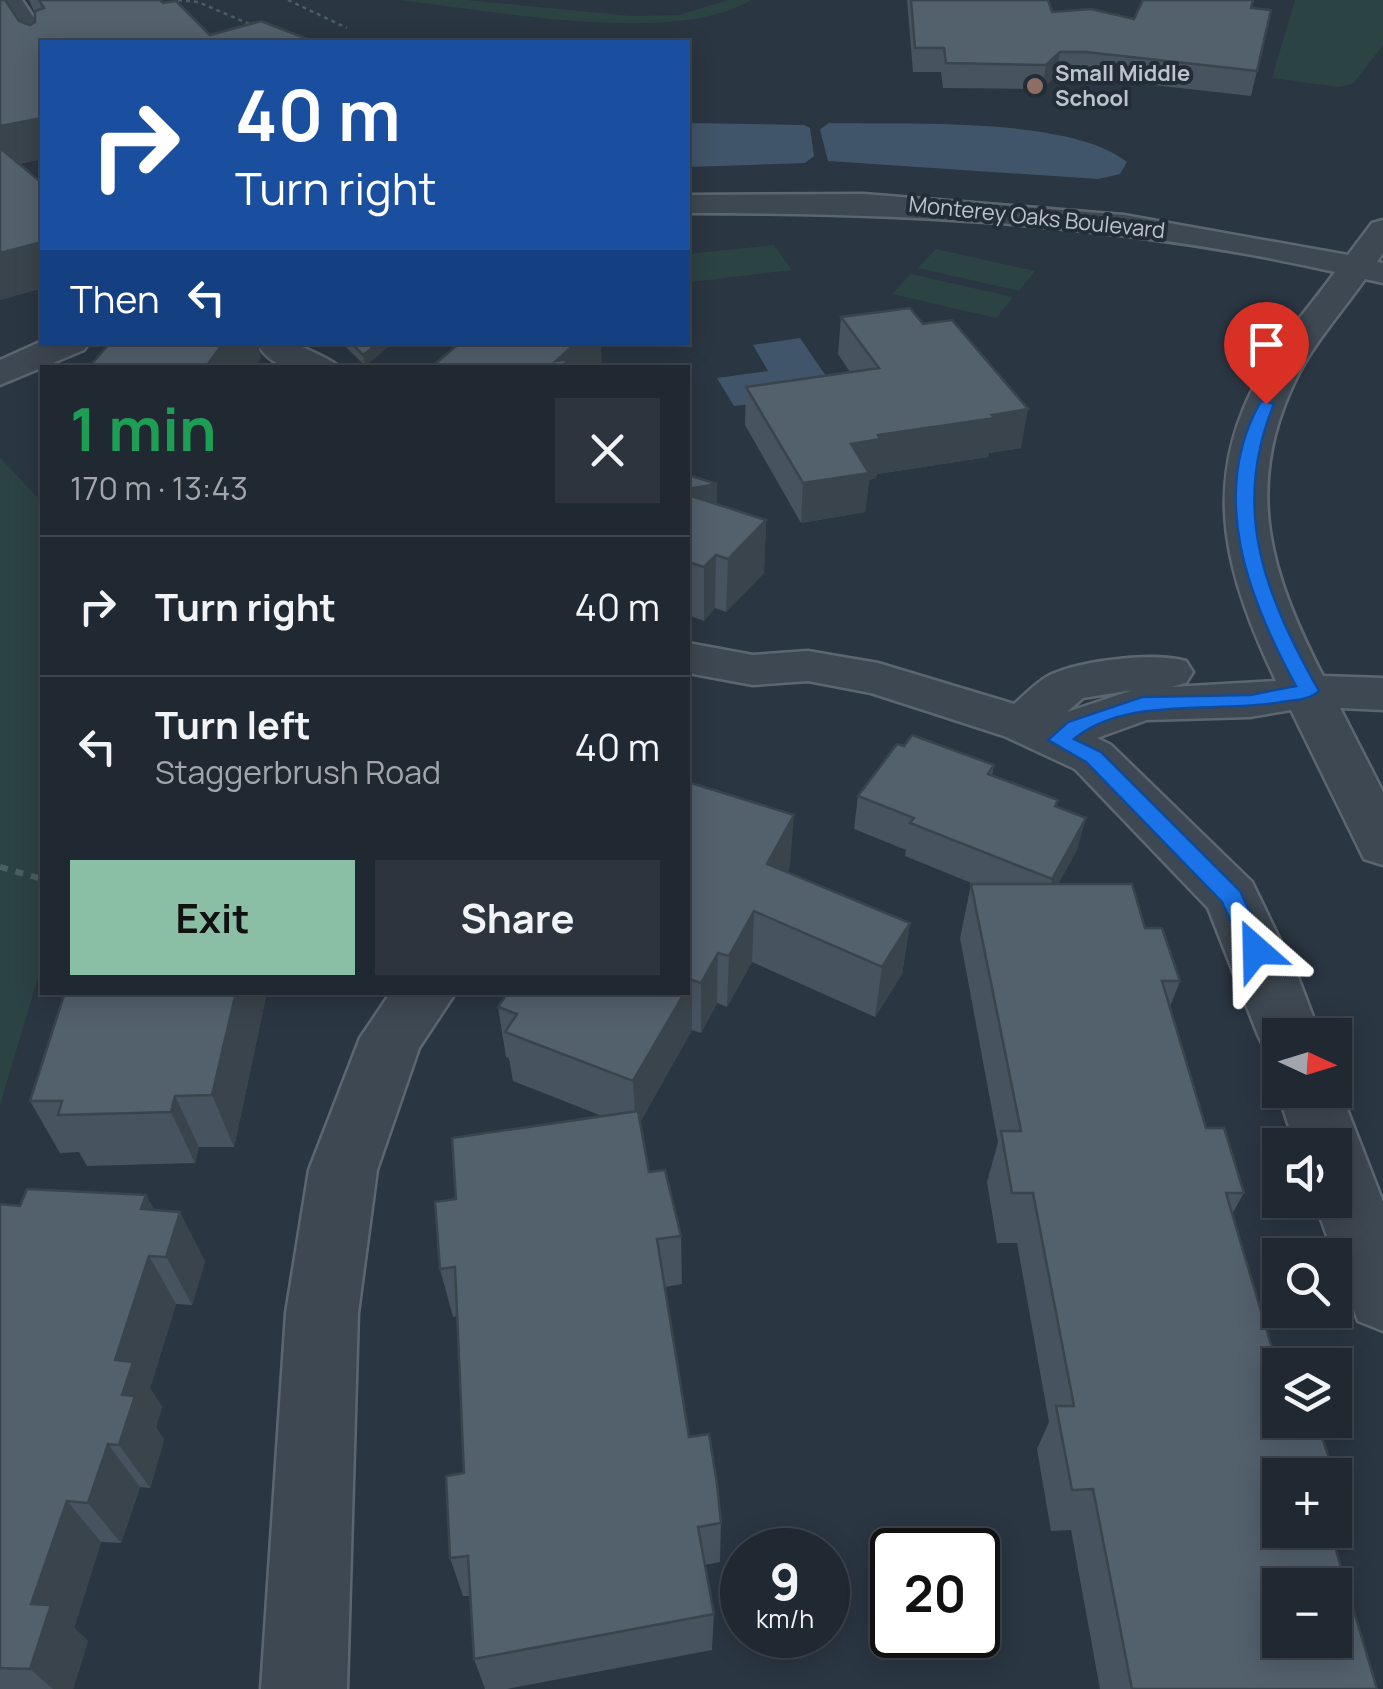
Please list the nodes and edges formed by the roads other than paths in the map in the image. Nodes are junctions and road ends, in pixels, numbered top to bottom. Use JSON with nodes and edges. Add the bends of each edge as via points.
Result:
{"nodes":[{"id":1,"x":13,"y":5,"type":"edge"},
{"id":2,"x":39,"y":45,"type":"edge"},
{"id":3,"x":0,"y":46,"type":"edge"},
{"id":4,"x":690,"y":184,"type":"edge"},
{"id":5,"x":690,"y":204,"type":"edge"},
{"id":6,"x":1376,"y":254,"type":"edge"},
{"id":7,"x":40,"y":324,"type":"edge"},
{"id":8,"x":0,"y":340,"type":"edge"},
{"id":9,"x":64,"y":345,"type":"edge"},
{"id":10,"x":275,"y":345,"type":"edge"},
{"id":11,"x":311,"y":365,"type":"edge"},
{"id":12,"x":0,"y":374,"type":"edge"},
{"id":13,"x":690,"y":658,"type":"edge"},
{"id":14,"x":1309,"y":691,"type":"junction"},
{"id":15,"x":1383,"y":694,"type":"edge"},
{"id":16,"x":1040,"y":732,"type":"junction"},
{"id":17,"x":1383,"y":845,"type":"edge"},
{"id":18,"x":424,"y":995,"type":"edge"},
{"id":19,"x":1283,"y":1018,"type":"edge"},
{"id":20,"x":1352,"y":1210,"type":"edge"},
{"id":21,"x":1383,"y":1297,"type":"edge"},
{"id":22,"x":304,"y":1689,"type":"edge"}],
"edges":[{"from":1,"to":2,"type":"street"},
{"from":2,"to":3,"type":"street"},
{"from":4,"to":6,"type":"street","name":"Monterey Oaks Boulevard","via":[[845,182],[1027,192],[1164,208]]},
{"from":5,"to":6,"type":"street","name":"Monterey Oaks Boulevard","via":[[861,202],[1042,214]]},
{"from":6,"to":14,"type":"street","via":[[1277,378],[1254,433],[1244,494],[1253,570]]},
{"from":7,"to":8,"type":"street"},
{"from":9,"to":12,"type":"street"},
{"from":10,"to":11,"type":"street"},
{"from":13,"to":16,"type":"street","via":[[753,670],[808,666],[846,672]]},
{"from":14,"to":15,"type":"street"},
{"from":14,"to":16,"type":"street","via":[[1250,702],[1142,704]]},
{"from":14,"to":17,"type":"street"},
{"from":16,"to":19,"type":"street","via":[[1093,757],[1232,897]]},
{"from":18,"to":22,"type":"street","via":[[391,1038],[344,1170],[322,1313]]},
{"from":20,"to":21,"type":"street"}]}
